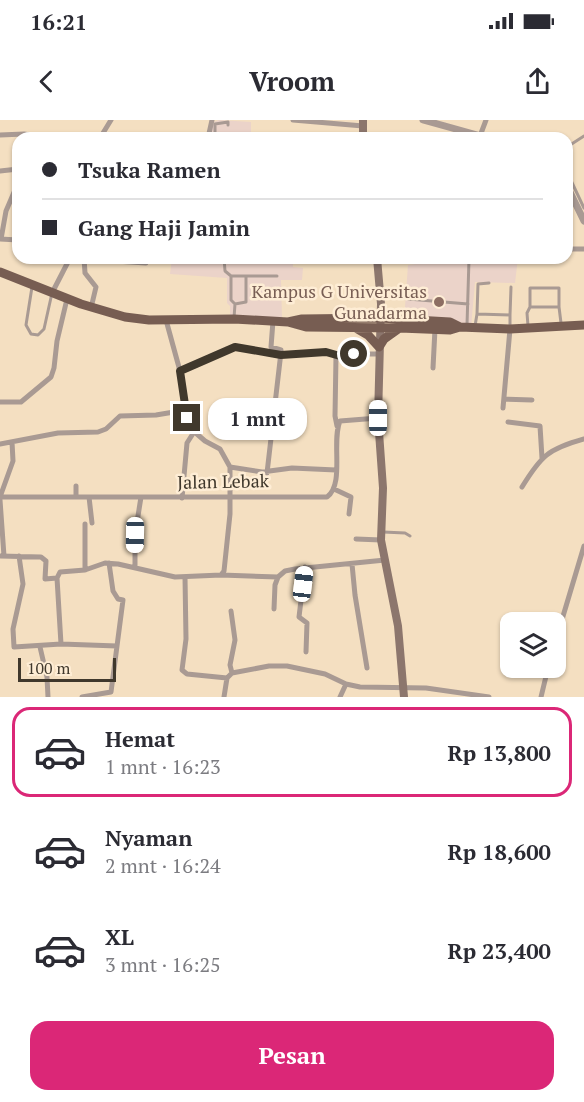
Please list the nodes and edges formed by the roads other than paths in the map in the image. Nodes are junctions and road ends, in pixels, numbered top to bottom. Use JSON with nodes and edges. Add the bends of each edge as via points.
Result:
{"nodes":[{"id":1,"x":293,"y":120,"type":"edge"},
{"id":2,"x":428,"y":121,"type":"edge"},
{"id":3,"x":363,"y":123,"type":"edge"},
{"id":4,"x":228,"y":124,"type":"dead end"},
{"id":5,"x":215,"y":132,"type":"edge"},
{"id":6,"x":466,"y":132,"type":"edge"},
{"id":7,"x":573,"y":185,"type":"edge"},
{"id":8,"x":12,"y":197,"type":"edge"},
{"id":9,"x":573,"y":199,"type":"edge"},
{"id":10,"x":584,"y":208,"type":"edge"},
{"id":11,"x":584,"y":222,"type":"edge"},
{"id":12,"x":1,"y":239,"type":"edge"},
{"id":13,"x":67,"y":264,"type":"edge"},
{"id":14,"x":84,"y":264,"type":"edge"},
{"id":15,"x":224,"y":264,"type":"edge"},
{"id":16,"x":377,"y":264,"type":"edge"},
{"id":17,"x":469,"y":264,"type":"edge"},
{"id":18,"x":0,"y":272,"type":"edge"},
{"id":19,"x":231,"y":276,"type":"junction"},
{"id":20,"x":246,"y":276,"type":"junction"},
{"id":21,"x":277,"y":276,"type":"dead end"},
{"id":22,"x":489,"y":283,"type":"dead end"},
{"id":23,"x":33,"y":285,"type":"junction"},
{"id":24,"x":511,"y":287,"type":"dead end"},
{"id":25,"x":52,"y":293,"type":"junction"},
{"id":26,"x":67,"y":299,"type":"junction"},
{"id":27,"x":408,"y":299,"type":"dead end"},
{"id":28,"x":235,"y":304,"type":"junction"},
{"id":29,"x":468,"y":304,"type":"junction"},
{"id":30,"x":530,"y":307,"type":"junction"},
{"id":31,"x":559,"y":307,"type":"junction"},
{"id":32,"x":91,"y":308,"type":"junction"},
{"id":33,"x":477,"y":314,"type":"junction"},
{"id":34,"x":510,"y":315,"type":"junction"},
{"id":35,"x":166,"y":320,"type":"junction"},
{"id":36,"x":234,"y":320,"type":"junction"},
{"id":37,"x":273,"y":321,"type":"junction"},
{"id":38,"x":288,"y":322,"type":"junction"},
{"id":39,"x":380,"y":323,"type":"junction"},
{"id":40,"x":584,"y":325,"type":"edge"},
{"id":41,"x":354,"y":327,"type":"junction"},
{"id":42,"x":400,"y":327,"type":"junction"},
{"id":43,"x":468,"y":327,"type":"junction"},
{"id":44,"x":561,"y":327,"type":"junction"},
{"id":45,"x":529,"y":328,"type":"junction"},
{"id":46,"x":435,"y":329,"type":"junction"},
{"id":47,"x":510,"y":329,"type":"junction"},
{"id":48,"x":379,"y":351,"type":"junction"},
{"id":49,"x":281,"y":355,"type":"junction"},
{"id":50,"x":336,"y":356,"type":"junction"},
{"id":51,"x":434,"y":368,"type":"dead end"},
{"id":52,"x":180,"y":371,"type":"junction"},
{"id":53,"x":504,"y":399,"type":"junction"},
{"id":54,"x":532,"y":400,"type":"dead end"},
{"id":55,"x":0,"y":402,"type":"edge"},
{"id":56,"x":503,"y":408,"type":"dead end"},
{"id":57,"x":186,"y":410,"type":"junction"},
{"id":58,"x":378,"y":418,"type":"junction"},
{"id":59,"x":508,"y":422,"type":"dead end"},
{"id":60,"x":338,"y":426,"type":"junction"},
{"id":61,"x":194,"y":432,"type":"junction"},
{"id":62,"x":584,"y":439,"type":"edge"},
{"id":63,"x":12,"y":442,"type":"junction"},
{"id":64,"x":0,"y":444,"type":"edge"},
{"id":65,"x":542,"y":458,"type":"junction"},
{"id":66,"x":230,"y":467,"type":"junction"},
{"id":67,"x":336,"y":470,"type":"junction"},
{"id":68,"x":267,"y":472,"type":"junction"},
{"id":69,"x":76,"y":486,"type":"dead end"},
{"id":70,"x":522,"y":487,"type":"dead end"},
{"id":71,"x":334,"y":489,"type":"junction"},
{"id":72,"x":230,"y":496,"type":"junction"},
{"id":73,"x":76,"y":497,"type":"junction"},
{"id":74,"x":89,"y":497,"type":"junction"},
{"id":75,"x":0,"y":498,"type":"edge"},
{"id":76,"x":141,"y":498,"type":"junction"},
{"id":77,"x":182,"y":498,"type":"junction"},
{"id":78,"x":349,"y":514,"type":"dead end"},
{"id":79,"x":92,"y":523,"type":"dead end"},
{"id":80,"x":85,"y":524,"type":"dead end"},
{"id":81,"x":381,"y":536,"type":"junction"},
{"id":82,"x":410,"y":536,"type":"dead end"},
{"id":83,"x":356,"y":539,"type":"dead end"},
{"id":84,"x":584,"y":546,"type":"edge"},
{"id":85,"x":2,"y":556,"type":"edge"},
{"id":86,"x":19,"y":556,"type":"junction"},
{"id":87,"x":385,"y":560,"type":"junction"},
{"id":88,"x":110,"y":563,"type":"junction"},
{"id":89,"x":352,"y":564,"type":"junction"},
{"id":90,"x":305,"y":567,"type":"junction"},
{"id":91,"x":135,"y":568,"type":"junction"},
{"id":92,"x":85,"y":570,"type":"junction"},
{"id":93,"x":221,"y":575,"type":"junction"},
{"id":94,"x":185,"y":577,"type":"junction"},
{"id":95,"x":278,"y":577,"type":"junction"},
{"id":96,"x":57,"y":578,"type":"junction"},
{"id":97,"x":274,"y":609,"type":"dead end"},
{"id":98,"x":231,"y":611,"type":"dead end"},
{"id":99,"x":564,"y":612,"type":"edge"},
{"id":100,"x":61,"y":644,"type":"junction"},
{"id":101,"x":117,"y":646,"type":"junction"},
{"id":102,"x":40,"y":647,"type":"junction"},
{"id":103,"x":306,"y":652,"type":"dead end"},
{"id":104,"x":367,"y":668,"type":"dead end"},
{"id":105,"x":232,"y":672,"type":"junction"},
{"id":106,"x":227,"y":678,"type":"junction"},
{"id":107,"x":546,"y":678,"type":"edge"},
{"id":108,"x":346,"y":684,"type":"junction"},
{"id":109,"x":403,"y":688,"type":"junction"},
{"id":110,"x":48,"y":697,"type":"edge"},
{"id":111,"x":82,"y":697,"type":"edge"},
{"id":112,"x":224,"y":697,"type":"edge"},
{"id":113,"x":340,"y":697,"type":"edge"},
{"id":114,"x":404,"y":697,"type":"edge"},
{"id":115,"x":489,"y":697,"type":"edge"},
{"id":116,"x":541,"y":697,"type":"edge"}],
"edges":[{"from":1,"to":3,"type":"street"},
{"from":2,"to":6,"type":"street"},
{"from":4,"to":5,"type":"lane","via":[[214,124]]},
{"from":7,"to":10,"type":"lane"},
{"from":8,"to":12,"type":"street"},
{"from":9,"to":11,"type":"street"},
{"from":13,"to":25,"type":"street"},
{"from":14,"to":32,"type":"street","via":[[85,273],[96,287]]},
{"from":15,"to":19,"type":"lane"},
{"from":16,"to":39,"type":"main road"},
{"from":17,"to":29,"type":"lane"},
{"from":18,"to":23,"type":"main road"},
{"from":19,"to":20,"type":"lane"},
{"from":19,"to":28,"type":"lane","via":[[231,301]]},
{"from":20,"to":21,"type":"lane"},
{"from":20,"to":28,"type":"lane","via":[[246,302]]},
{"from":22,"to":33,"type":"lane","via":[[478,284]]},
{"from":23,"to":25,"type":"main road"},
{"from":23,"to":25,"type":"lane","via":[[26,326],[31,334],[39,335],[44,329]]},
{"from":24,"to":34,"type":"lane"},
{"from":25,"to":26,"type":"main road"},
{"from":26,"to":32,"type":"main road"},
{"from":26,"to":55,"type":"street","via":[[51,377],[21,402]]},
{"from":27,"to":29,"type":"lane"},
{"from":28,"to":36,"type":"lane"},
{"from":29,"to":43,"type":"lane"},
{"from":30,"to":31,"type":"lane"},
{"from":30,"to":31,"type":"lane","via":[[530,288],[559,288]]},
{"from":30,"to":45,"type":"lane"},
{"from":31,"to":44,"type":"lane"},
{"from":32,"to":35,"type":"main road","via":[[125,317]]},
{"from":33,"to":34,"type":"lane"},
{"from":33,"to":43,"type":"lane"},
{"from":34,"to":47,"type":"lane"},
{"from":35,"to":36,"type":"main road"},
{"from":35,"to":52,"type":"street"},
{"from":36,"to":37,"type":"main road"},
{"from":37,"to":38,"type":"main road"},
{"from":37,"to":49,"type":"street","via":[[272,347],[281,350]]},
{"from":38,"to":39,"type":"main road","via":[[302,319]]},
{"from":38,"to":41,"type":"main road","via":[[300,327]]},
{"from":39,"to":41,"type":"main road"},
{"from":39,"to":42,"type":"main road"},
{"from":39,"to":43,"type":"main road","via":[[450,322]]},
{"from":39,"to":48,"type":"main road"},
{"from":40,"to":44,"type":"main road"},
{"from":41,"to":48,"type":"main road","via":[[368,335]]},
{"from":42,"to":46,"type":"main road"},
{"from":42,"to":48,"type":"main road","via":[[391,332]]},
{"from":43,"to":46,"type":"main road"},
{"from":43,"to":47,"type":"main road"},
{"from":44,"to":45,"type":"main road"},
{"from":45,"to":47,"type":"main road"},
{"from":46,"to":51,"type":"street"},
{"from":47,"to":53,"type":"street"},
{"from":48,"to":50,"type":"street"},
{"from":48,"to":58,"type":"main road"},
{"from":49,"to":50,"type":"street","via":[[326,352]]},
{"from":49,"to":52,"type":"street","via":[[235,347]]},
{"from":49,"to":68,"type":"street"},
{"from":50,"to":60,"type":"street"},
{"from":52,"to":57,"type":"street"},
{"from":53,"to":54,"type":"street"},
{"from":53,"to":56,"type":"street"},
{"from":57,"to":61,"type":"street"},
{"from":57,"to":63,"type":"street","via":[[120,416],[99,432],[58,433]]},
{"from":58,"to":60,"type":"street","via":[[342,420]]},
{"from":58,"to":81,"type":"main road","via":[[383,488]]},
{"from":59,"to":65,"type":"street","via":[[540,426]]},
{"from":60,"to":67,"type":"street"},
{"from":61,"to":66,"type":"street","via":[[220,449]]},
{"from":61,"to":77,"type":"street","via":[[187,443]]},
{"from":62,"to":65,"type":"street"},
{"from":63,"to":64,"type":"street"},
{"from":63,"to":75,"type":"street","via":[[13,460]]},
{"from":65,"to":70,"type":"street"},
{"from":66,"to":68,"type":"street"},
{"from":66,"to":72,"type":"street"},
{"from":67,"to":68,"type":"street","via":[[292,468]]},
{"from":67,"to":71,"type":"street"},
{"from":69,"to":73,"type":"street"},
{"from":71,"to":72,"type":"street","name":"Jalan Lebak","via":[[327,497]]},
{"from":71,"to":78,"type":"street","via":[[351,497]]},
{"from":72,"to":77,"type":"street","name":"Jalan Lebak"},
{"from":72,"to":93,"type":"street"},
{"from":73,"to":74,"type":"street","name":"Jalan Lebak"},
{"from":73,"to":75,"type":"street","name":"Jalan Lebak"},
{"from":74,"to":76,"type":"street","name":"Jalan Lebak"},
{"from":74,"to":79,"type":"street"},
{"from":75,"to":85,"type":"street"},
{"from":76,"to":77,"type":"street","name":"Jalan Lebak"},
{"from":76,"to":91,"type":"street"},
{"from":80,"to":92,"type":"street"},
{"from":81,"to":82,"type":"lane"},
{"from":81,"to":83,"type":"street"},
{"from":81,"to":87,"type":"main road"},
{"from":84,"to":99,"type":"street"},
{"from":85,"to":86,"type":"street"},
{"from":86,"to":96,"type":"street","via":[[45,558],[45,579]]},
{"from":86,"to":102,"type":"street","via":[[23,584],[13,644],[17,648]]},
{"from":87,"to":89,"type":"street"},
{"from":87,"to":109,"type":"main road","via":[[398,626]]},
{"from":88,"to":91,"type":"street"},
{"from":88,"to":92,"type":"street"},
{"from":88,"to":101,"type":"street","via":[[112,591],[123,600]]},
{"from":89,"to":90,"type":"street"},
{"from":89,"to":104,"type":"street"},
{"from":90,"to":95,"type":"street"},
{"from":90,"to":103,"type":"street","via":[[299,617],[307,623]]},
{"from":91,"to":94,"type":"street"},
{"from":92,"to":96,"type":"street","via":[[60,572]]},
{"from":93,"to":94,"type":"street"},
{"from":93,"to":95,"type":"street"},
{"from":94,"to":106,"type":"street","via":[[182,670]]},
{"from":95,"to":97,"type":"street"},
{"from":96,"to":100,"type":"street"},
{"from":98,"to":105,"type":"street","via":[[235,640]]},
{"from":100,"to":101,"type":"street"},
{"from":100,"to":102,"type":"street"},
{"from":101,"to":111,"type":"street","via":[[111,692]]},
{"from":102,"to":110,"type":"street"},
{"from":105,"to":106,"type":"street"},
{"from":105,"to":108,"type":"street","via":[[287,666]]},
{"from":106,"to":112,"type":"street"},
{"from":107,"to":116,"type":"street"},
{"from":108,"to":109,"type":"street"},
{"from":108,"to":113,"type":"street"},
{"from":109,"to":114,"type":"main road"},
{"from":109,"to":115,"type":"street"}]}
